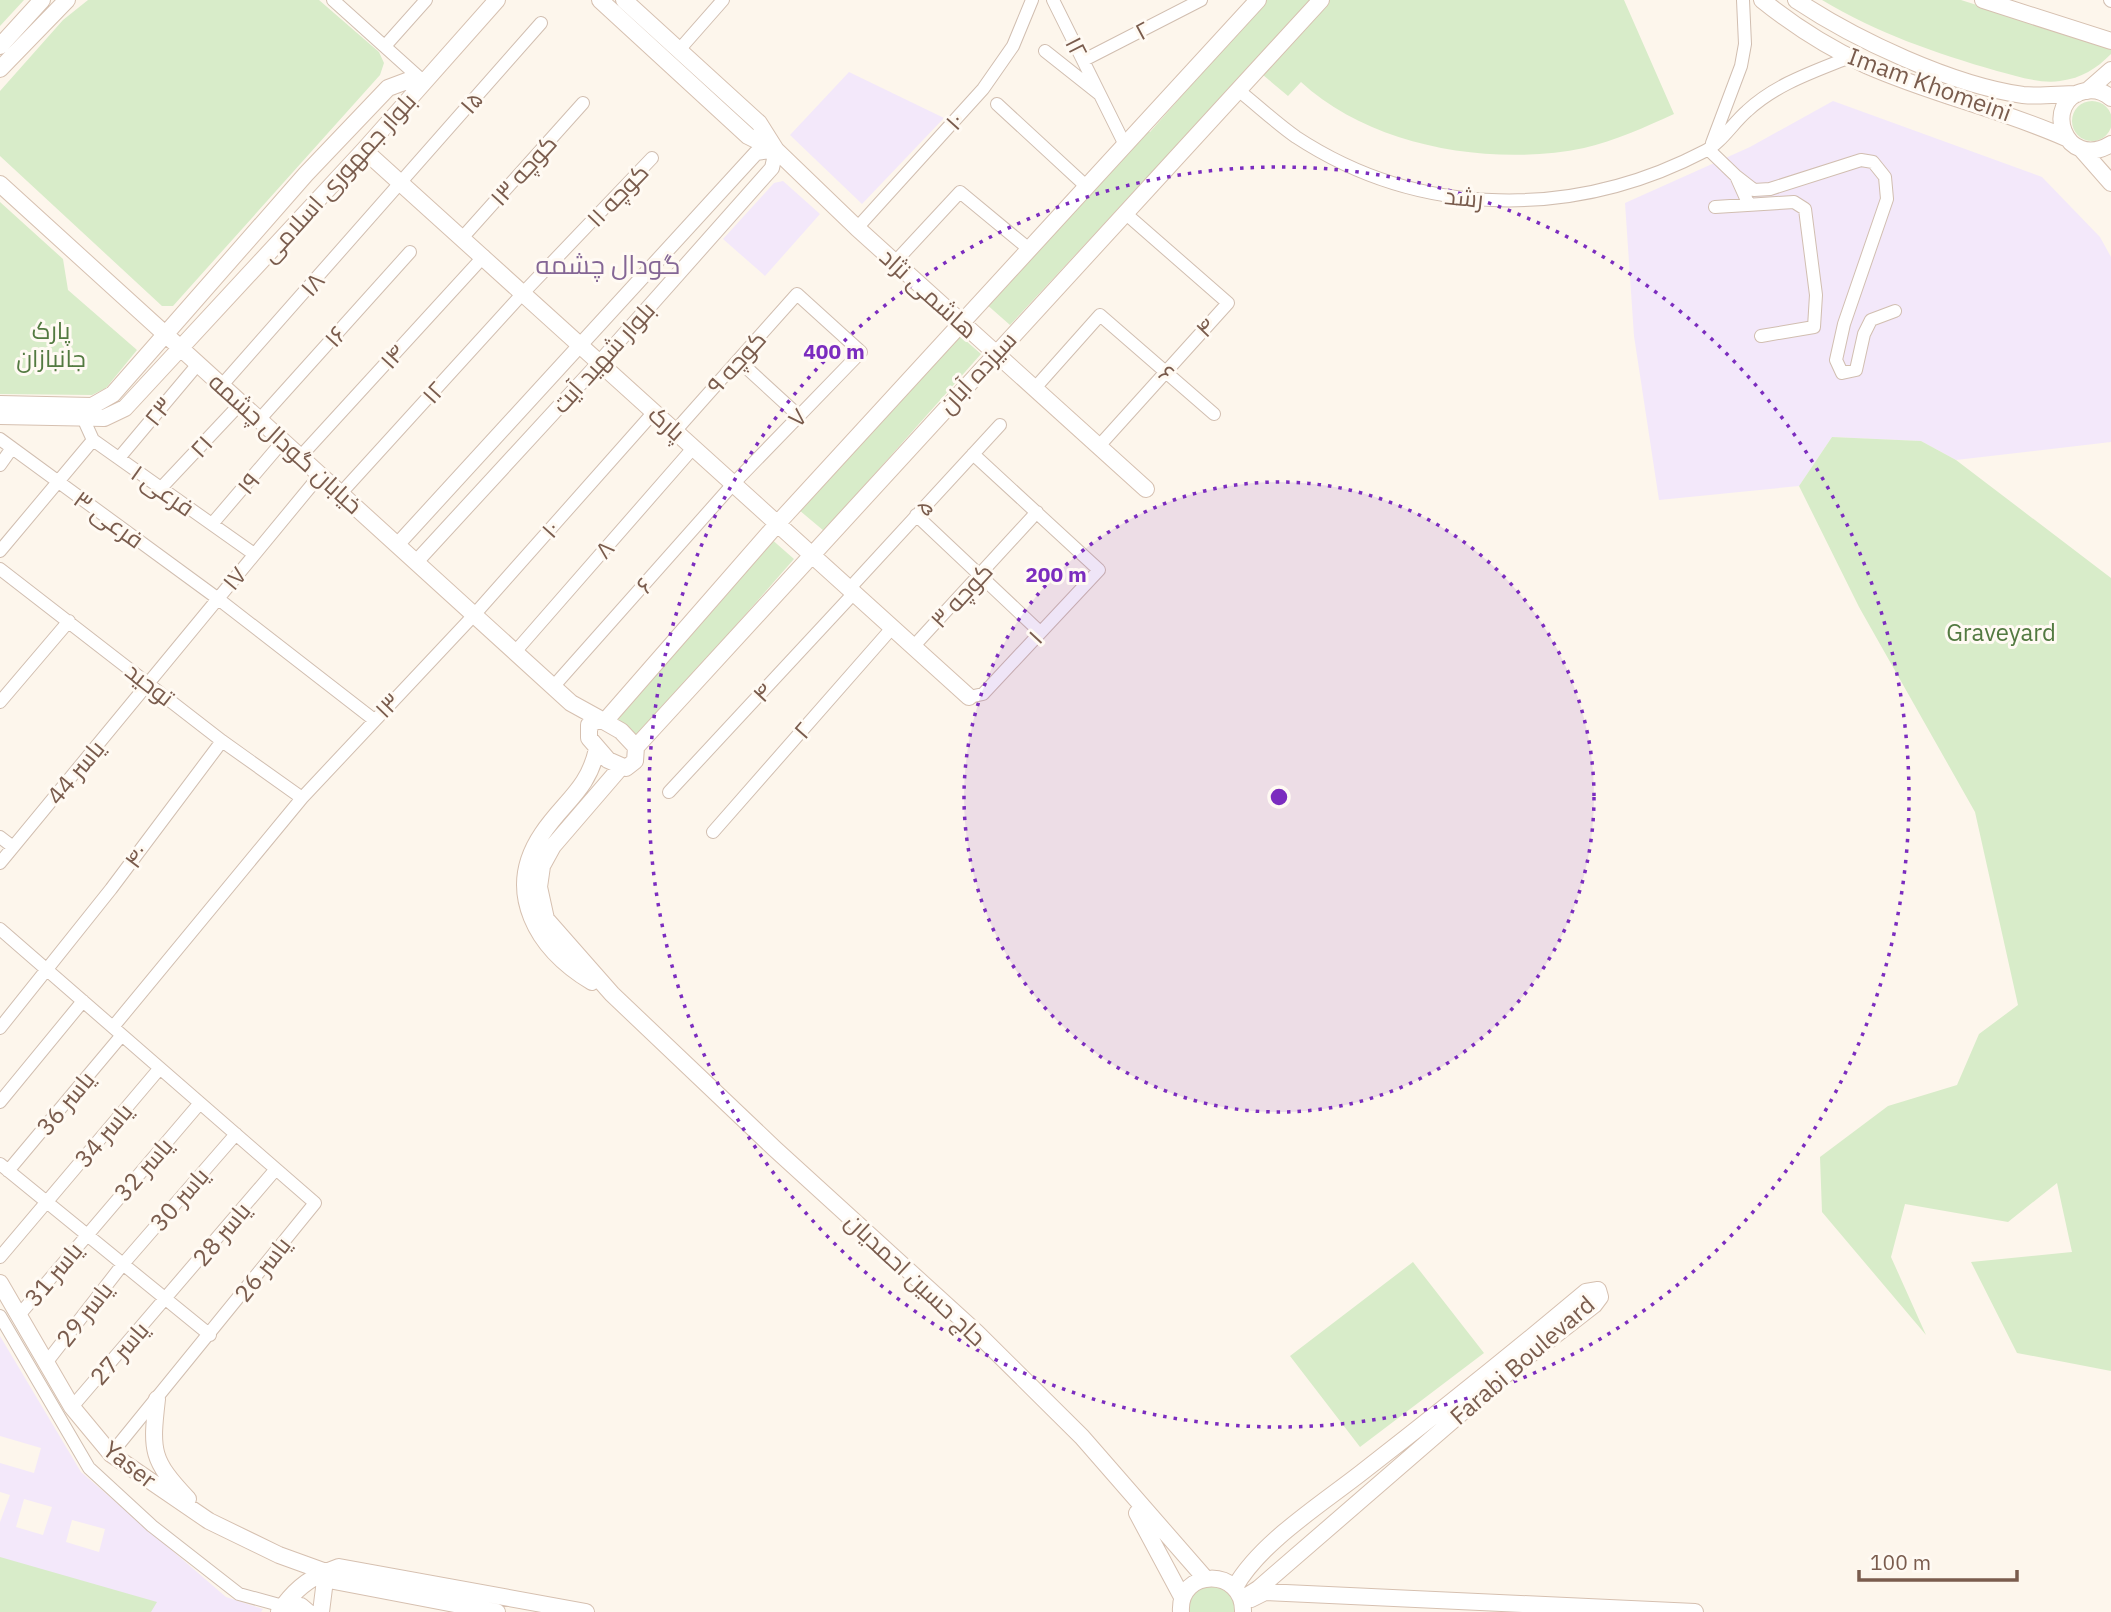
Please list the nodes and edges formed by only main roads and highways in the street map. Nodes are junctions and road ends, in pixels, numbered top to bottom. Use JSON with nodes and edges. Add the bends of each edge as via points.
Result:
{"nodes":[{"id":1,"x":42,"y":0,"type":"edge"},
{"id":2,"x":67,"y":0,"type":"edge"},
{"id":3,"x":497,"y":0,"type":"edge"},
{"id":4,"x":600,"y":0,"type":"edge"},
{"id":5,"x":624,"y":0,"type":"edge"},
{"id":6,"x":1258,"y":0,"type":"edge"},
{"id":7,"x":1321,"y":0,"type":"edge"},
{"id":8,"x":1762,"y":0,"type":"edge"},
{"id":9,"x":1796,"y":0,"type":"edge"},
{"id":10,"x":1983,"y":0,"type":"edge"},
{"id":11,"x":2013,"y":5,"type":"edge"},
{"id":12,"x":2111,"y":41,"type":"edge"},
{"id":13,"x":0,"y":46,"type":"edge"},
{"id":14,"x":0,"y":69,"type":"edge"},
{"id":15,"x":2111,"y":70,"type":"edge"},
{"id":16,"x":423,"y":81,"type":"junction"},
{"id":17,"x":2082,"y":92,"type":"junction"},
{"id":18,"x":2111,"y":98,"type":"edge"},
{"id":19,"x":2066,"y":138,"type":"junction"},
{"id":20,"x":2111,"y":144,"type":"edge"},
{"id":21,"x":365,"y":150,"type":"junction"},
{"id":22,"x":776,"y":150,"type":"junction"},
{"id":23,"x":2082,"y":150,"type":"junction"},
{"id":24,"x":2111,"y":183,"type":"edge"},
{"id":25,"x":0,"y":184,"type":"edge"},
{"id":26,"x":961,"y":322,"type":"junction"},
{"id":27,"x":166,"y":334,"type":"junction"},
{"id":28,"x":180,"y":348,"type":"junction"},
{"id":29,"x":995,"y":353,"type":"junction"},
{"id":30,"x":0,"y":404,"type":"edge"},
{"id":31,"x":0,"y":416,"type":"edge"},
{"id":32,"x":1146,"y":489,"type":"dead end"},
{"id":33,"x":778,"y":523,"type":"junction"},
{"id":34,"x":812,"y":554,"type":"junction"},
{"id":35,"x":969,"y":697,"type":"road end"},
{"id":36,"x":571,"y":703,"type":"junction"},
{"id":37,"x":603,"y":719,"type":"junction"},
{"id":38,"x":588,"y":732,"type":"junction"},
{"id":39,"x":636,"y":747,"type":"junction"},
{"id":40,"x":597,"y":749,"type":"junction"},
{"id":41,"x":621,"y":767,"type":"junction"},
{"id":42,"x":612,"y":994,"type":"junction"},
{"id":43,"x":0,"y":1283,"type":"edge"},
{"id":44,"x":1515,"y":1359,"type":"junction"},
{"id":45,"x":157,"y":1399,"type":"road end"},
{"id":46,"x":1120,"y":1483,"type":"junction"},
{"id":47,"x":1313,"y":1510,"type":"junction"},
{"id":48,"x":209,"y":1521,"type":"junction"},
{"id":49,"x":1327,"y":1527,"type":"junction"},
{"id":50,"x":326,"y":1572,"type":"junction"},
{"id":51,"x":1205,"y":1578,"type":"junction"},
{"id":52,"x":1241,"y":1600,"type":"edge"},
{"id":53,"x":1181,"y":1604,"type":"edge"},
{"id":54,"x":281,"y":1609,"type":"edge"},
{"id":55,"x":308,"y":1612,"type":"edge"},
{"id":56,"x":321,"y":1612,"type":"edge"},
{"id":57,"x":497,"y":1612,"type":"edge"},
{"id":58,"x":586,"y":1612,"type":"edge"},
{"id":59,"x":1695,"y":1612,"type":"edge"}],
"edges":[{"from":1,"to":13,"type":"main road"},
{"from":2,"to":14,"type":"main road"},
{"from":3,"to":16,"type":"main road"},
{"from":4,"to":22,"type":"main road","name":"هاشمی نژاد","via":[[748,136]]},
{"from":5,"to":22,"type":"main road","name":"هاشمی نژاد","via":[[759,123]]},
{"from":6,"to":26,"type":"main road","name":"سیزده آبان"},
{"from":7,"to":29,"type":"main road","name":"سیزده آبان"},
{"from":8,"to":19,"type":"main road","name":"Imam Khomeini","via":[[1850,57]]},
{"from":9,"to":17,"type":"main road","name":"Imam Khomeini","via":[[1875,46],[1987,86],[2025,95]]},
{"from":10,"to":11,"type":"main road"},
{"from":11,"to":12,"type":"main road"},
{"from":15,"to":17,"type":"main road"},
{"from":16,"to":21,"type":"main road","name":"بلوار جمهوری اسلامی"},
{"from":16,"to":27,"type":"main road","name":"بلوار جمهوری اسلامی","via":[[412,79],[388,88]]},
{"from":17,"to":18,"type":"main road","name":"Imam Khomeini","via":[[2097,91]]},
{"from":17,"to":19,"type":"main road","via":[[2063,108]]},
{"from":19,"to":23,"type":"main road","name":"Imam Khomeini"},
{"from":20,"to":23,"type":"main road"},
{"from":21,"to":28,"type":"main road","name":"بلوار جمهوری اسلامی"},
{"from":21,"to":33,"type":"main road","name":"پارک"},
{"from":22,"to":26,"type":"main road","name":"هاشمی نژاد"},
{"from":23,"to":24,"type":"main road"},
{"from":25,"to":27,"type":"main road","name":"خیابان گودال چشمه"},
{"from":26,"to":29,"type":"main road","name":"هاشمی نژاد"},
{"from":26,"to":33,"type":"main road","name":"سیزده آبان"},
{"from":27,"to":28,"type":"main road","name":"خیابان گودال چشمه"},
{"from":27,"to":30,"type":"main road","name":"بلوار جمهوری اسلامی","via":[[100,403]]},
{"from":28,"to":31,"type":"main road","name":"بلوار جمهوری اسلامی","via":[[125,408],[104,418]]},
{"from":28,"to":36,"type":"main road","name":"خیابان گودال چشمه"},
{"from":29,"to":32,"type":"main road","name":"هاشمی نژاد"},
{"from":29,"to":34,"type":"main road","name":"سیزده آبان"},
{"from":33,"to":34,"type":"main road","name":"پارک"},
{"from":33,"to":37,"type":"main road","name":"سیزده آبان"},
{"from":34,"to":35,"type":"main road","name":"پارک"},
{"from":34,"to":39,"type":"main road","name":"سیزده آبان"},
{"from":36,"to":37,"type":"main road"},
{"from":36,"to":38,"type":"main road"},
{"from":37,"to":38,"type":"main road","name":"سیزده آبان","via":[[589,725]]},
{"from":37,"to":39,"type":"main road"},
{"from":38,"to":40,"type":"main road"},
{"from":39,"to":41,"type":"main road","name":"سیزده آبان","via":[[635,761]]},
{"from":40,"to":41,"type":"main road"},
{"from":40,"to":42,"type":"main road","name":"حاج حسین احمدیان","via":[[588,779],[535,846],[524,880],[531,918],[542,936],[582,976]]},
{"from":41,"to":42,"type":"main road","name":"حاج حسین احمدیان","via":[[553,846],[542,866],[539,887],[546,919]]},
{"from":42,"to":46,"type":"main road","name":"حاج حسین احمدیان","via":[[977,1333],[1082,1437]]},
{"from":43,"to":48,"type":"main road","name":"Yaser","via":[[72,1407],[111,1454]]},
{"from":44,"to":44,"type":"main road","name":"Farabi Boulevard","via":[[1594,1304],[1600,1297],[1598,1290],[1586,1292]]},
{"from":44,"to":47,"type":"main road","name":"Farabi Boulevard"},
{"from":44,"to":49,"type":"main road","name":"Farabi Boulevard"},
{"from":45,"to":48,"type":"main road","via":[[152,1442],[161,1468]]},
{"from":46,"to":51,"type":"main road","name":"حاج حسین احمدیان"},
{"from":46,"to":53,"type":"main road"},
{"from":47,"to":49,"type":"main road"},
{"from":47,"to":52,"type":"main road","name":"Farabi Boulevard","via":[[1246,1567]]},
{"from":48,"to":50,"type":"main road","name":"Yaser"},
{"from":49,"to":52,"type":"main road","name":"Farabi Boulevard"},
{"from":50,"to":54,"type":"main road","via":[[312,1577]]},
{"from":50,"to":56,"type":"main road"},
{"from":50,"to":57,"type":"main road","name":"Yaser","via":[[334,1581]]},
{"from":50,"to":58,"type":"main road","name":"Yaser","via":[[339,1567]]},
{"from":51,"to":52,"type":"main road","via":[[1221,1578]]},
{"from":51,"to":53,"type":"main road","via":[[1192,1584]]},
{"from":52,"to":59,"type":"main road","via":[[1265,1592]]},
{"from":54,"to":55,"type":"main road","via":[[301,1606]]}]}
